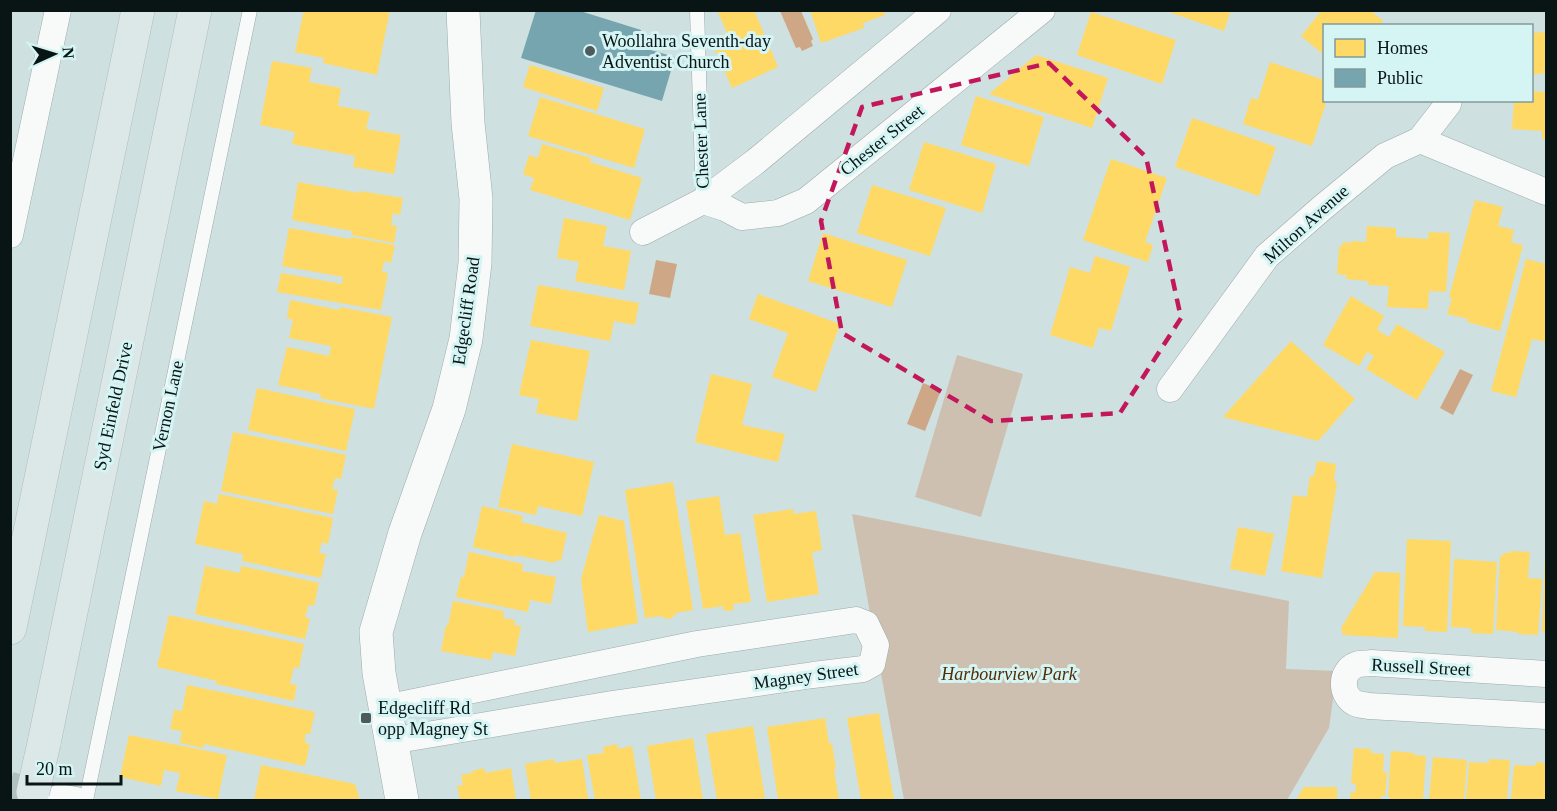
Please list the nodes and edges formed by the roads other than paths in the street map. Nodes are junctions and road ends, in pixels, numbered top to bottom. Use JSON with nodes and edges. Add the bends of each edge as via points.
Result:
{"nodes":[{"id":1,"x":58,"y":10,"type":"edge"},
{"id":2,"x":138,"y":10,"type":"edge"},
{"id":3,"x":195,"y":10,"type":"edge"},
{"id":4,"x":250,"y":10,"type":"edge"},
{"id":5,"x":463,"y":10,"type":"edge"},
{"id":6,"x":697,"y":10,"type":"edge"},
{"id":7,"x":938,"y":10,"type":"edge"},
{"id":8,"x":1042,"y":10,"type":"edge"},
{"id":9,"x":1448,"y":102,"type":"edge"},
{"id":10,"x":1420,"y":140,"type":"junction"},
{"id":11,"x":1546,"y":192,"type":"edge"},
{"id":12,"x":703,"y":201,"type":"junction"},
{"id":13,"x":644,"y":232,"type":"dead end"},
{"id":14,"x":10,"y":235,"type":"edge"},
{"id":15,"x":1170,"y":389,"type":"dead end"},
{"id":16,"x":10,"y":628,"type":"edge"},
{"id":17,"x":1546,"y":674,"type":"edge"},
{"id":18,"x":395,"y":706,"type":"junction"},
{"id":19,"x":1546,"y":716,"type":"edge"},
{"id":20,"x":401,"y":739,"type":"junction"},
{"id":21,"x":56,"y":799,"type":"edge"},
{"id":22,"x":86,"y":801,"type":"edge"},
{"id":23,"x":402,"y":801,"type":"edge"},
{"id":24,"x":424,"y":801,"type":"edge"}],
"edges":[{"from":1,"to":14,"type":"street"},
{"from":2,"to":16,"type":"main road"},
{"from":3,"to":21,"type":"main road","name":"Syd Einfeld Drive","bridge":true,"via":[[44,743]]},
{"from":4,"to":22,"type":"lane","name":"Vernon Lane"},
{"from":5,"to":18,"type":"street","name":"Edgecliff Road","via":[[476,198],[475,263],[466,339],[449,409],[376,632],[379,673]]},
{"from":6,"to":12,"type":"lane","name":"Chester Lane"},
{"from":7,"to":12,"type":"street"},
{"from":8,"to":12,"type":"street","name":"Chester Street","via":[[806,201],[778,213],[742,217]]},
{"from":9,"to":10,"type":"street","name":"Milton Avenue"},
{"from":10,"to":11,"type":"street"},
{"from":10,"to":15,"type":"street","name":"Milton Avenue","via":[[1385,156],[1267,256]]},
{"from":12,"to":13,"type":"street"},
{"from":17,"to":19,"type":"street","name":"Russell Street","via":[[1371,663],[1346,671],[1343,680],[1344,689],[1356,704]]},
{"from":18,"to":20,"type":"street","name":"Edgecliff Road"},
{"from":18,"to":20,"type":"street","name":"Magney Street","via":[[697,644],[856,620],[866,624],[876,645],[872,664],[863,669]]},
{"from":20,"to":23,"type":"street","name":"Edgecliff Road"},
{"from":20,"to":24,"type":"street","name":"Edgecliff Road"}]}
